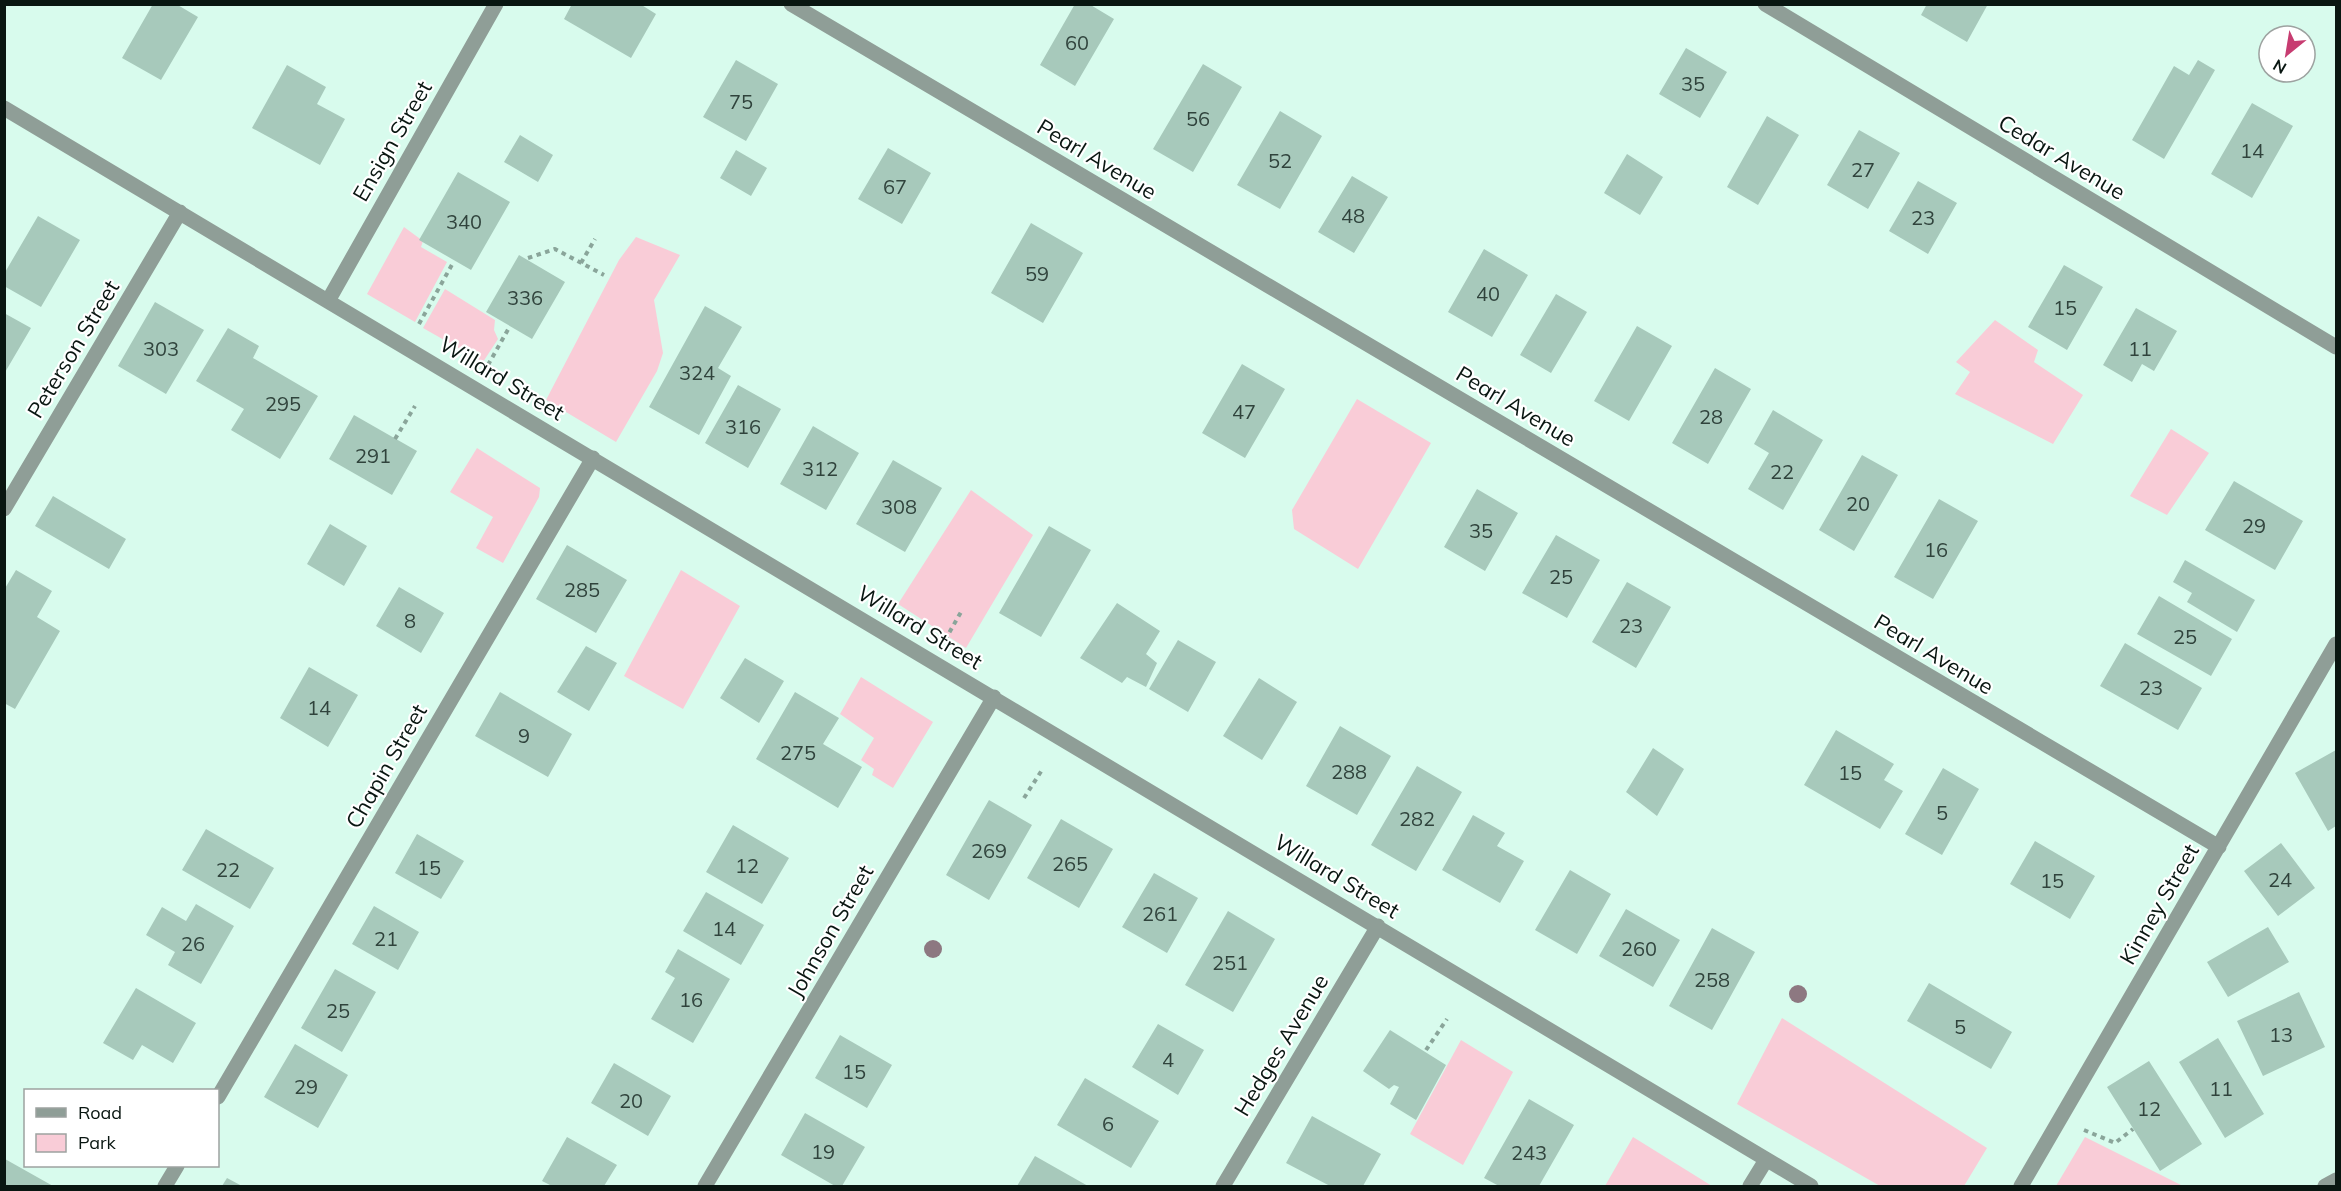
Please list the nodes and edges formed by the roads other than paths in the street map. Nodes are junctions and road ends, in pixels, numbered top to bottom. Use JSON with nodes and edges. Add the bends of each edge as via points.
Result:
{"nodes":[{"id":1,"x":496,"y":4,"type":"edge"},
{"id":2,"x":790,"y":4,"type":"edge"},
{"id":3,"x":1765,"y":4,"type":"edge"},
{"id":4,"x":4,"y":108,"type":"edge"},
{"id":5,"x":180,"y":212,"type":"junction"},
{"id":6,"x":328,"y":301,"type":"junction"},
{"id":7,"x":2337,"y":347,"type":"edge"},
{"id":8,"x":593,"y":458,"type":"junction"},
{"id":9,"x":4,"y":509,"type":"edge"},
{"id":10,"x":2337,"y":644,"type":"edge"},
{"id":11,"x":993,"y":697,"type":"junction"},
{"id":12,"x":2219,"y":847,"type":"junction"},
{"id":13,"x":1378,"y":926,"type":"junction"},
{"id":14,"x":219,"y":1095,"type":"edge"},
{"id":15,"x":1766,"y":1160,"type":"junction"},
{"id":16,"x":176,"y":1167,"type":"edge"},
{"id":17,"x":2337,"y":1180,"type":"edge"},
{"id":18,"x":165,"y":1186,"type":"edge"},
{"id":19,"x":705,"y":1186,"type":"edge"},
{"id":20,"x":1223,"y":1186,"type":"edge"},
{"id":21,"x":1750,"y":1186,"type":"edge"},
{"id":22,"x":1811,"y":1186,"type":"edge"},
{"id":23,"x":2021,"y":1186,"type":"edge"},
{"id":24,"x":2325,"y":1186,"type":"edge"}],
"edges":[{"from":1,"to":6,"type":"street","name":"Ensign Street"},
{"from":2,"to":12,"type":"street","name":"Pearl Avenue"},
{"from":3,"to":7,"type":"street","name":"Cedar Avenue"},
{"from":4,"to":5,"type":"street","name":"Willard Street"},
{"from":5,"to":6,"type":"street","name":"Willard Street"},
{"from":5,"to":9,"type":"street","name":"Peterson Street"},
{"from":6,"to":8,"type":"street","name":"Willard Street"},
{"from":8,"to":11,"type":"street","name":"Willard Street"},
{"from":8,"to":14,"type":"street","name":"Chapin Street"},
{"from":10,"to":12,"type":"street","name":"Kinney Street"},
{"from":11,"to":13,"type":"street","name":"Willard Street"},
{"from":11,"to":19,"type":"street","name":"Johnson Street"},
{"from":12,"to":23,"type":"street","name":"Kinney Street"},
{"from":13,"to":15,"type":"street","name":"Willard Street"},
{"from":13,"to":20,"type":"street","name":"Hedges Avenue"},
{"from":15,"to":21,"type":"street"},
{"from":15,"to":22,"type":"street","name":"Willard Street"},
{"from":16,"to":18,"type":"street"},
{"from":17,"to":24,"type":"street"}]}
